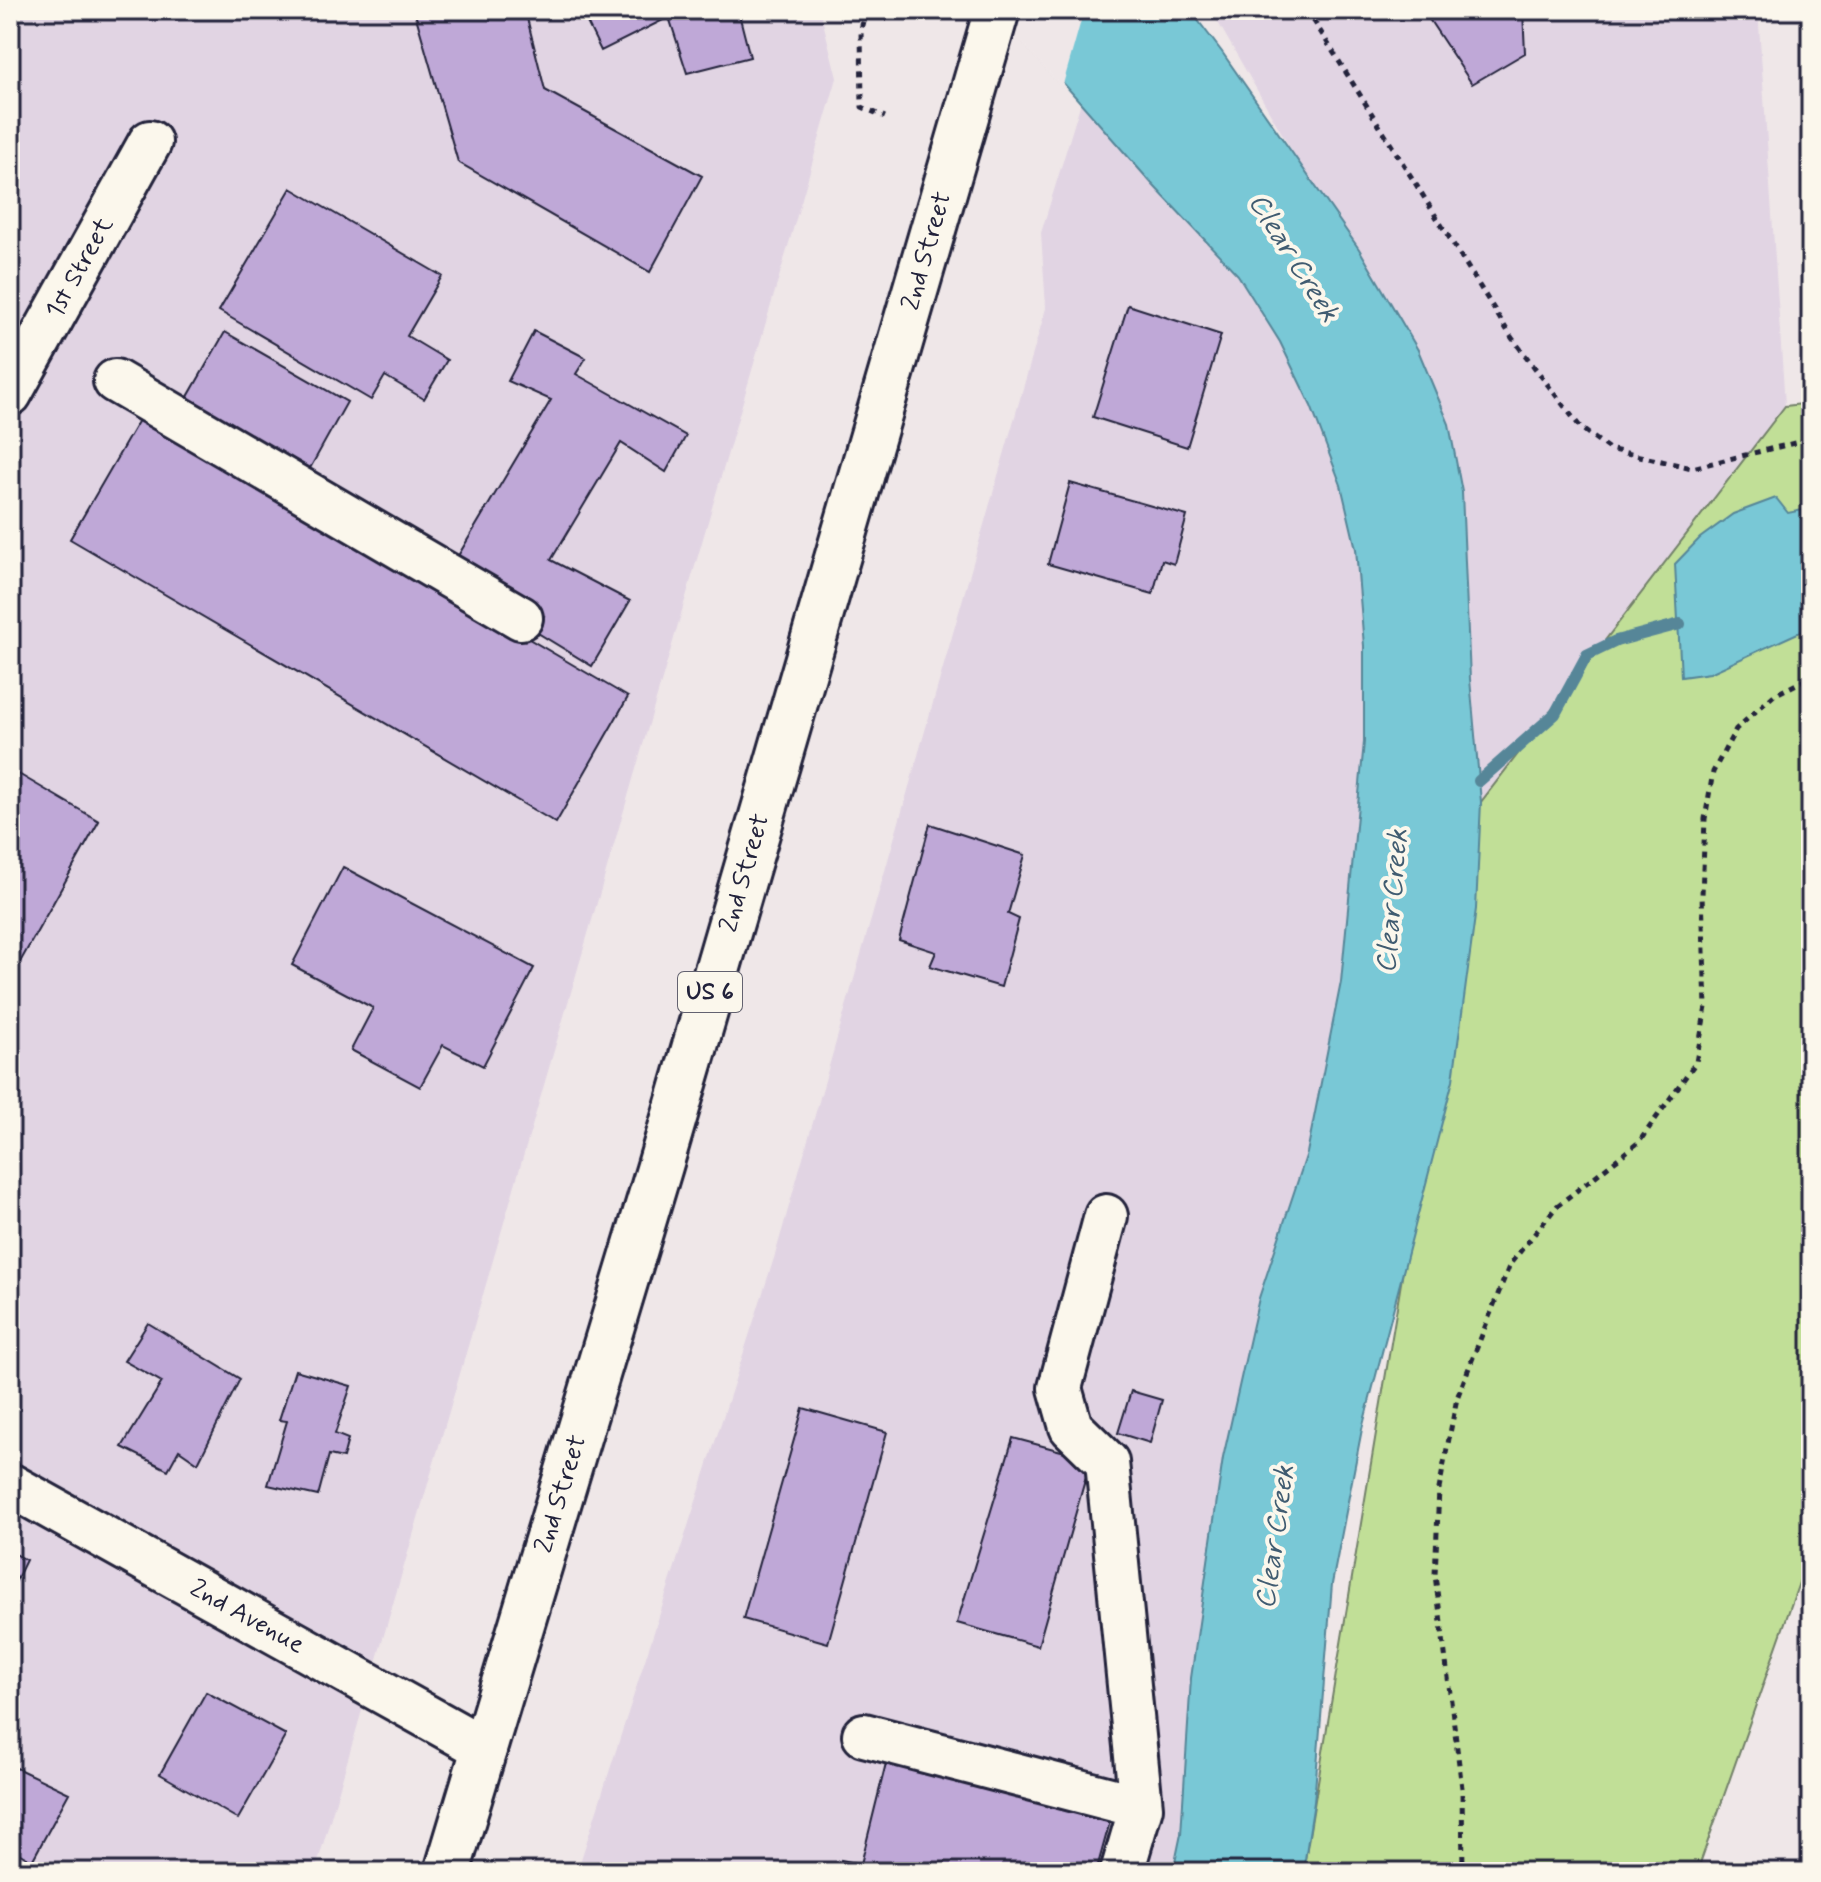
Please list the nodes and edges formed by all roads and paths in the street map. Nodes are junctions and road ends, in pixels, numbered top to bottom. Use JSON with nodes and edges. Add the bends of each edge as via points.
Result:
{"nodes":[{"id":1,"x":866,"y":10,"type":"edge"},
{"id":2,"x":997,"y":10,"type":"edge"},
{"id":3,"x":1307,"y":10,"type":"edge"},
{"id":4,"x":885,"y":117,"type":"dead end"},
{"id":5,"x":150,"y":142,"type":"dead end"},
{"id":6,"x":115,"y":381,"type":"dead end"},
{"id":7,"x":10,"y":394,"type":"edge"},
{"id":8,"x":1811,"y":439,"type":"edge"},
{"id":9,"x":521,"y":618,"type":"dead end"},
{"id":10,"x":1811,"y":677,"type":"edge"},
{"id":11,"x":1106,"y":1216,"type":"dead end"},
{"id":12,"x":10,"y":1485,"type":"edge"},
{"id":13,"x":864,"y":1735,"type":"dead end"},
{"id":14,"x":485,"y":1749,"type":"junction"},
{"id":15,"x":1141,"y":1807,"type":"junction"},
{"id":16,"x":447,"y":1872,"type":"edge"},
{"id":17,"x":1122,"y":1872,"type":"edge"},
{"id":18,"x":1463,"y":1872,"type":"edge"}],
"edges":[{"from":1,"to":4,"type":"path","via":[[861,29],[862,107]]},
{"from":2,"to":14,"type":"main road","name":"2nd Street","number":"US 6"},
{"from":3,"to":8,"type":"path","via":[[1512,338],[1581,428],[1609,449],[1692,468]]},
{"from":5,"to":7,"type":"street","name":"1st Street"},
{"from":6,"to":9,"type":"street"},
{"from":10,"to":18,"type":"path","via":[[1774,695],[1736,729],[1713,772],[1702,895],[1706,1007],[1696,1062],[1639,1142],[1557,1206],[1510,1264],[1457,1398],[1439,1489],[1435,1575],[1462,1788]]},
{"from":11,"to":15,"type":"street","via":[[1060,1388],[1071,1427],[1107,1462]]},
{"from":12,"to":14,"type":"street","name":"2nd Avenue"},
{"from":13,"to":15,"type":"street"},
{"from":14,"to":16,"type":"main road","name":"2nd Street","number":"US 6"},
{"from":15,"to":17,"type":"street"}]}
